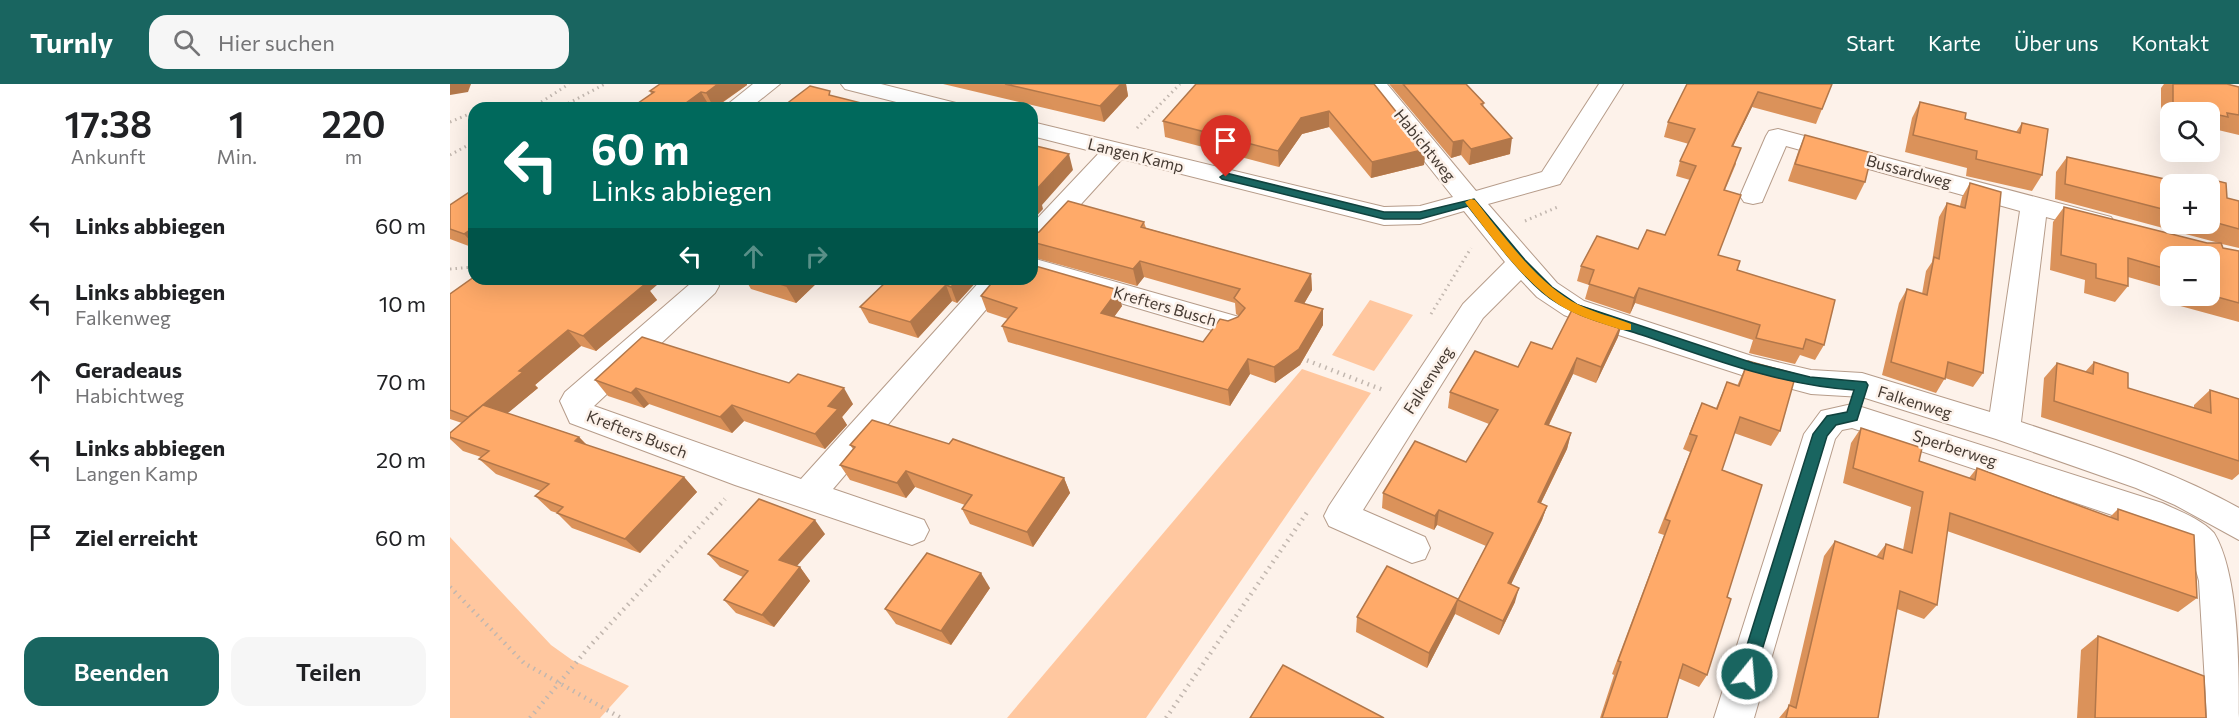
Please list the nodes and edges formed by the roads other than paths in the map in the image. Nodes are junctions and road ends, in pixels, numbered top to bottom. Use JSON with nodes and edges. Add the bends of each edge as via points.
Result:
{"nodes":[{"id":1,"x":768,"y":84,"type":"edge"},
{"id":2,"x":853,"y":84,"type":"edge"},
{"id":3,"x":1375,"y":84,"type":"edge"},
{"id":4,"x":1611,"y":84,"type":"edge"},
{"id":5,"x":743,"y":102,"type":"edge"},
{"id":6,"x":924,"y":102,"type":"edge"},
{"id":7,"x":1038,"y":130,"type":"edge"},
{"id":8,"x":1116,"y":150,"type":"junction"},
{"id":9,"x":1753,"y":196,"type":"dead end"},
{"id":10,"x":1470,"y":201,"type":"junction"},
{"id":11,"x":2034,"y":206,"type":"junction"},
{"id":12,"x":2125,"y":230,"type":"edge"},
{"id":13,"x":1038,"y":234,"type":"edge"},
{"id":14,"x":1521,"y":263,"type":"junction"},
{"id":15,"x":1038,"y":269,"type":"edge"},
{"id":16,"x":705,"y":285,"type":"edge"},
{"id":17,"x":993,"y":285,"type":"edge"},
{"id":18,"x":1229,"y":324,"type":"edge"},
{"id":19,"x":1857,"y":401,"type":"junction"},
{"id":20,"x":2004,"y":429,"type":"junction"},
{"id":21,"x":808,"y":494,"type":"junction"},
{"id":22,"x":2239,"y":525,"type":"edge"},
{"id":23,"x":912,"y":530,"type":"dead end"},
{"id":24,"x":1413,"y":548,"type":"dead end"},
{"id":25,"x":1734,"y":718,"type":"edge"},
{"id":26,"x":2228,"y":718,"type":"edge"}],
"edges":[{"from":1,"to":5,"type":"street"},
{"from":2,"to":6,"type":"street"},
{"from":3,"to":10,"type":"street","name":"Habichtweg"},
{"from":4,"to":10,"type":"street","name":"Langen Kamp","via":[[1551,178]]},
{"from":7,"to":8,"type":"street","name":"Langen Kamp"},
{"from":8,"to":10,"type":"street","name":"Langen Kamp","via":[[1384,216],[1420,215]]},
{"from":8,"to":13,"type":"street"},
{"from":9,"to":11,"type":"street","name":"Bussardweg","via":[[1778,135]]},
{"from":10,"to":14,"type":"street","name":"Habichtweg"},
{"from":11,"to":12,"type":"street","name":"Bussardweg"},
{"from":11,"to":20,"type":"street"},
{"from":14,"to":19,"type":"street","name":"Falkenweg","via":[[1574,308],[1810,382]]},
{"from":14,"to":24,"type":"street","name":"Falkenweg","via":[[1473,311],[1341,516]]},
{"from":15,"to":18,"type":"street","name":"Krefters Busch"},
{"from":16,"to":21,"type":"street","name":"Krefters Busch","via":[[576,401],[582,414],[747,476]]},
{"from":17,"to":21,"type":"street"},
{"from":19,"to":20,"type":"street","name":"Falkenweg"},
{"from":19,"to":25,"type":"street","via":[[1820,434]]},
{"from":19,"to":26,"type":"street","name":"Sperberweg","via":[[2119,502],[2179,527],[2201,543],[2213,562],[2217,581]]},
{"from":20,"to":22,"type":"street","name":"Falkenweg","via":[[2148,478]]},
{"from":21,"to":23,"type":"street","name":"Krefters Busch"}]}
